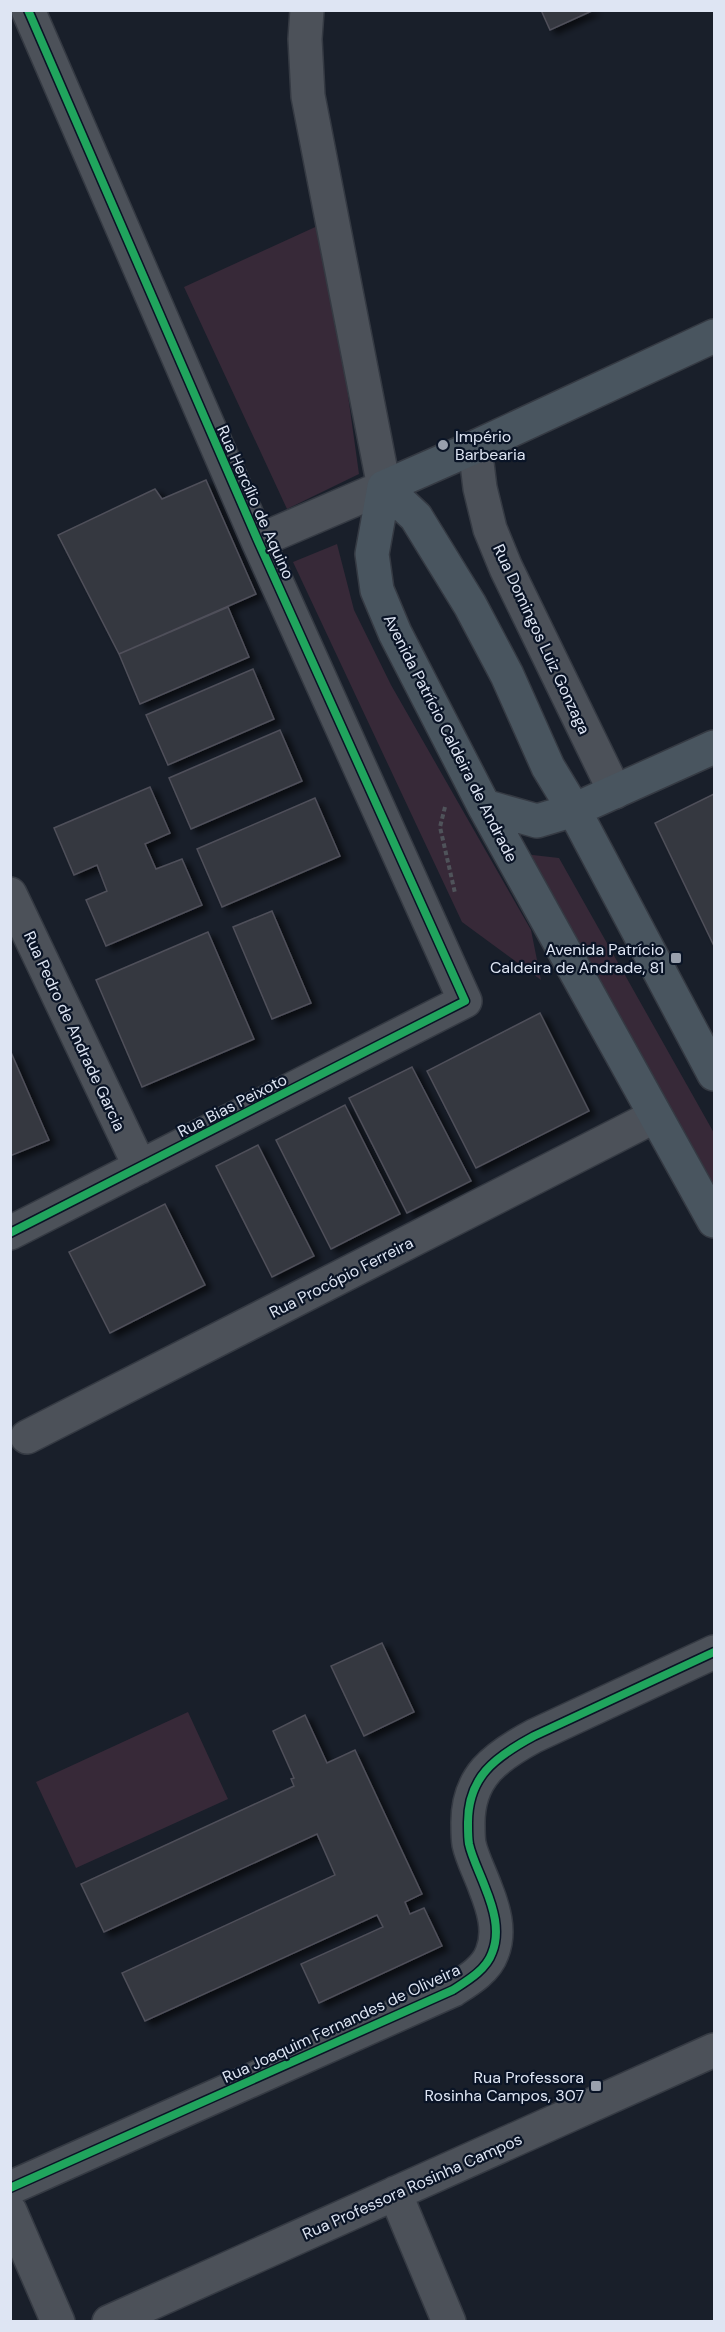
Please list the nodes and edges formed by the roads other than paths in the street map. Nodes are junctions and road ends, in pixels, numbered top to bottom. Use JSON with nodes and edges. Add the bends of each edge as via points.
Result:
{"nodes":[{"id":1,"x":28,"y":10,"type":"edge"},
{"id":2,"x":307,"y":10,"type":"edge"},
{"id":3,"x":714,"y":336,"type":"edge"},
{"id":4,"x":475,"y":447,"type":"junction"},
{"id":5,"x":384,"y":487,"type":"junction"},
{"id":6,"x":258,"y":541,"type":"junction"},
{"id":7,"x":714,"y":747,"type":"edge"},
{"id":8,"x":615,"y":792,"type":"junction"},
{"id":9,"x":480,"y":799,"type":"junction"},
{"id":10,"x":574,"y":810,"type":"junction"},
{"id":11,"x":10,"y":894,"type":"edge"},
{"id":12,"x":465,"y":1001,"type":"joint"},
{"id":13,"x":714,"y":1074,"type":"edge"},
{"id":14,"x":656,"y":1116,"type":"junction"},
{"id":15,"x":140,"y":1167,"type":"junction"},
{"id":16,"x":714,"y":1221,"type":"edge"},
{"id":17,"x":10,"y":1233,"type":"edge"},
{"id":18,"x":27,"y":1437,"type":"dead end"},
{"id":19,"x":714,"y":1652,"type":"edge"},
{"id":20,"x":714,"y":2050,"type":"edge"},
{"id":21,"x":10,"y":2188,"type":"edge"},
{"id":22,"x":395,"y":2193,"type":"junction"},
{"id":23,"x":10,"y":2211,"type":"edge"},
{"id":24,"x":58,"y":2322,"type":"edge"},
{"id":25,"x":109,"y":2322,"type":"edge"},
{"id":26,"x":449,"y":2322,"type":"edge"}],
"edges":[{"from":1,"to":6,"type":"street","name":"Rua Hercílio de Aquino"},
{"from":2,"to":5,"type":"street","via":[[308,96]]},
{"from":3,"to":4,"type":"main road"},
{"from":4,"to":5,"type":"main road"},
{"from":4,"to":8,"type":"street","name":"Rua Domingos Luiz Gonzaga","via":[[490,529]]},
{"from":5,"to":6,"type":"street"},
{"from":5,"to":9,"type":"main road","name":"Avenida Patrício Caldeira de Andrade","via":[[372,554],[377,590]]},
{"from":5,"to":10,"type":"main road","via":[[416,516],[470,605],[548,767]]},
{"from":6,"to":12,"type":"street","name":"Rua Hercílio de Aquino"},
{"from":7,"to":8,"type":"main road"},
{"from":8,"to":10,"type":"main road"},
{"from":9,"to":10,"type":"main road","via":[[537,821]]},
{"from":9,"to":14,"type":"main road","name":"Avenida Patrício Caldeira de Andrade"},
{"from":10,"to":13,"type":"main road"},
{"from":11,"to":15,"type":"street","name":"Rua Pedro de Andrade Garcia"},
{"from":12,"to":15,"type":"street","name":"Rua Bias Peixoto"},
{"from":14,"to":16,"type":"main road","name":"Avenida Patrício Caldeira de Andrade"},
{"from":14,"to":18,"type":"street","name":"Rua Procópio Ferreira"},
{"from":15,"to":17,"type":"street","name":"Rua Bias Peixoto"},
{"from":19,"to":21,"type":"street","name":"Rua Joaquim Fernandes de Oliveira","via":[[534,1736],[489,1765],[476,1784],[468,1809],[469,1843],[493,1907],[496,1928],[492,1954],[475,1976],[453,1990]]},
{"from":20,"to":22,"type":"street","name":"Rua Professora Rosinha Campos"},
{"from":22,"to":25,"type":"street","name":"Rua Professora Rosinha Campos"},
{"from":22,"to":26,"type":"street"},
{"from":23,"to":24,"type":"street"}]}
